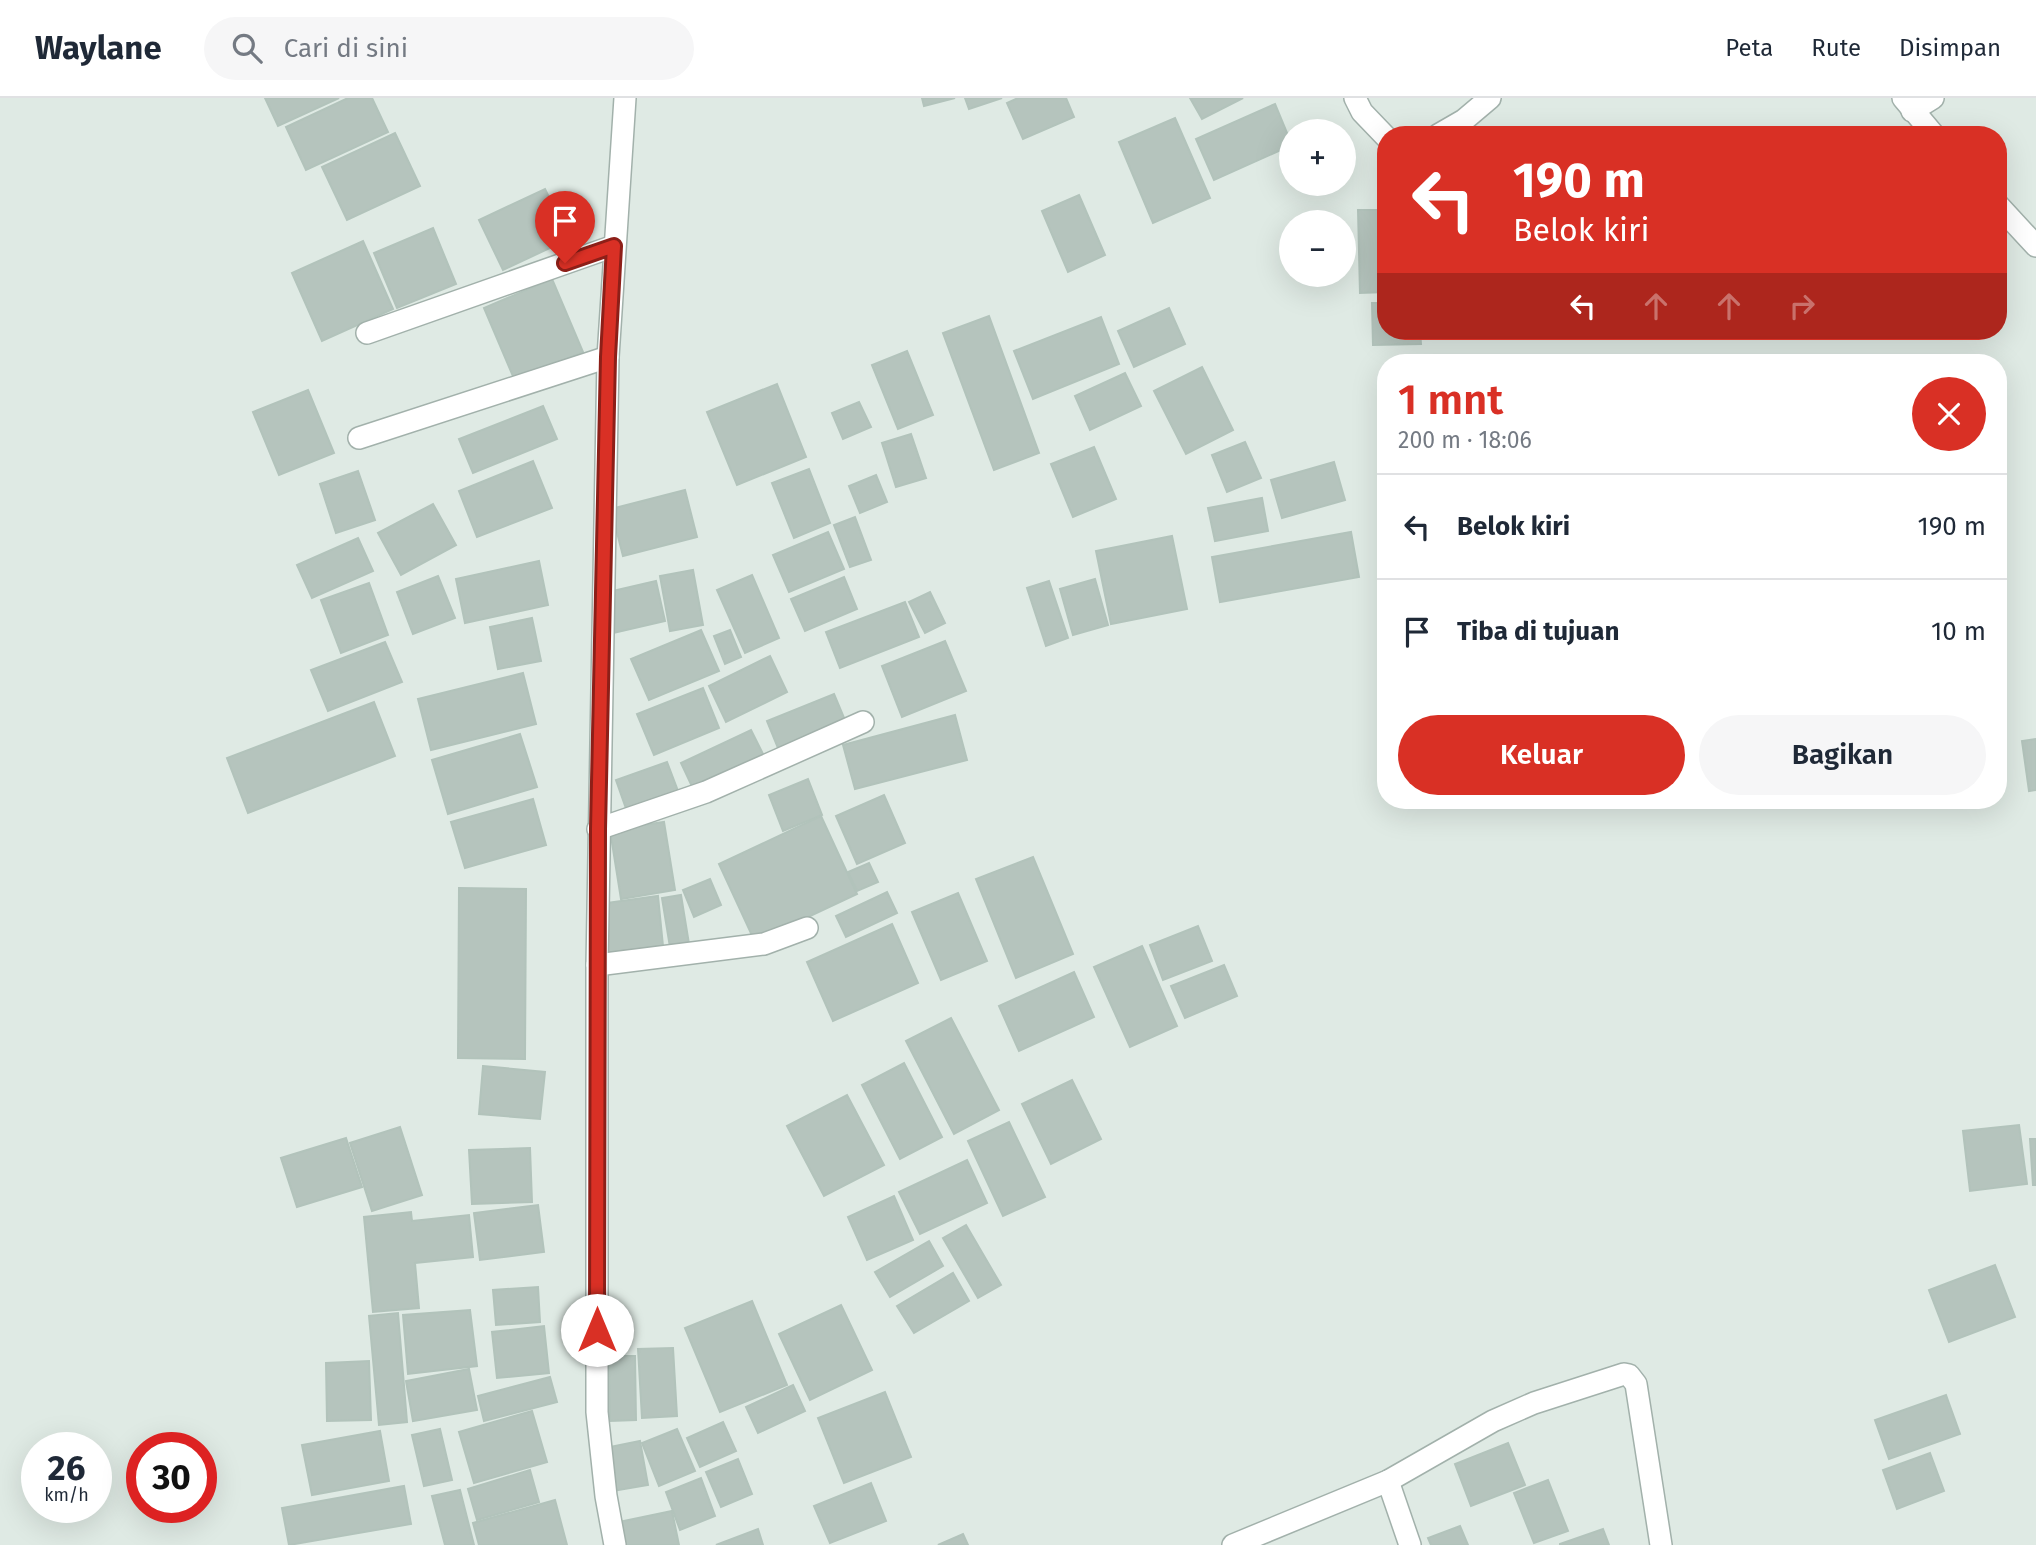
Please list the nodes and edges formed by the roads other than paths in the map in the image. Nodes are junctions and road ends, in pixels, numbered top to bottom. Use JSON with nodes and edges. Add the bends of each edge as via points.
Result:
{"nodes":[{"id":1,"x":625,"y":98,"type":"edge"},
{"id":2,"x":1355,"y":98,"type":"edge"},
{"id":3,"x":1490,"y":98,"type":"edge"},
{"id":4,"x":1933,"y":98,"type":"edge"},
{"id":5,"x":1908,"y":104,"type":"edge"},
{"id":6,"x":1454,"y":126,"type":"edge"},
{"id":7,"x":1926,"y":126,"type":"edge"},
{"id":8,"x":1377,"y":128,"type":"edge"},
{"id":9,"x":2007,"y":215,"type":"edge"},
{"id":10,"x":614,"y":246,"type":"junction"},
{"id":11,"x":2036,"y":246,"type":"edge"},
{"id":12,"x":367,"y":333,"type":"dead end"},
{"id":13,"x":608,"y":357,"type":"junction"},
{"id":14,"x":359,"y":438,"type":"dead end"},
{"id":15,"x":863,"y":722,"type":"dead end"},
{"id":16,"x":598,"y":829,"type":"junction"},
{"id":17,"x":807,"y":928,"type":"dead end"},
{"id":18,"x":597,"y":965,"type":"junction"},
{"id":19,"x":1388,"y":1481,"type":"junction"},
{"id":20,"x":615,"y":1545,"type":"edge"},
{"id":21,"x":1233,"y":1545,"type":"edge"},
{"id":22,"x":1410,"y":1545,"type":"edge"},
{"id":23,"x":1661,"y":1545,"type":"edge"}],
"edges":[{"from":1,"to":10,"type":"street"},
{"from":2,"to":8,"type":"street"},
{"from":3,"to":6,"type":"street"},
{"from":4,"to":5,"type":"street"},
{"from":5,"to":7,"type":"street"},
{"from":9,"to":11,"type":"street"},
{"from":10,"to":12,"type":"street"},
{"from":10,"to":13,"type":"street"},
{"from":13,"to":14,"type":"street"},
{"from":13,"to":16,"type":"street"},
{"from":15,"to":16,"type":"street","via":[[706,792]]},
{"from":16,"to":18,"type":"street"},
{"from":17,"to":18,"type":"street","via":[[764,944]]},
{"from":18,"to":20,"type":"street","via":[[597,1412]]},
{"from":19,"to":21,"type":"street"},
{"from":19,"to":22,"type":"street"},
{"from":19,"to":23,"type":"street","via":[[1493,1421],[1629,1375],[1636,1384]]}]}
